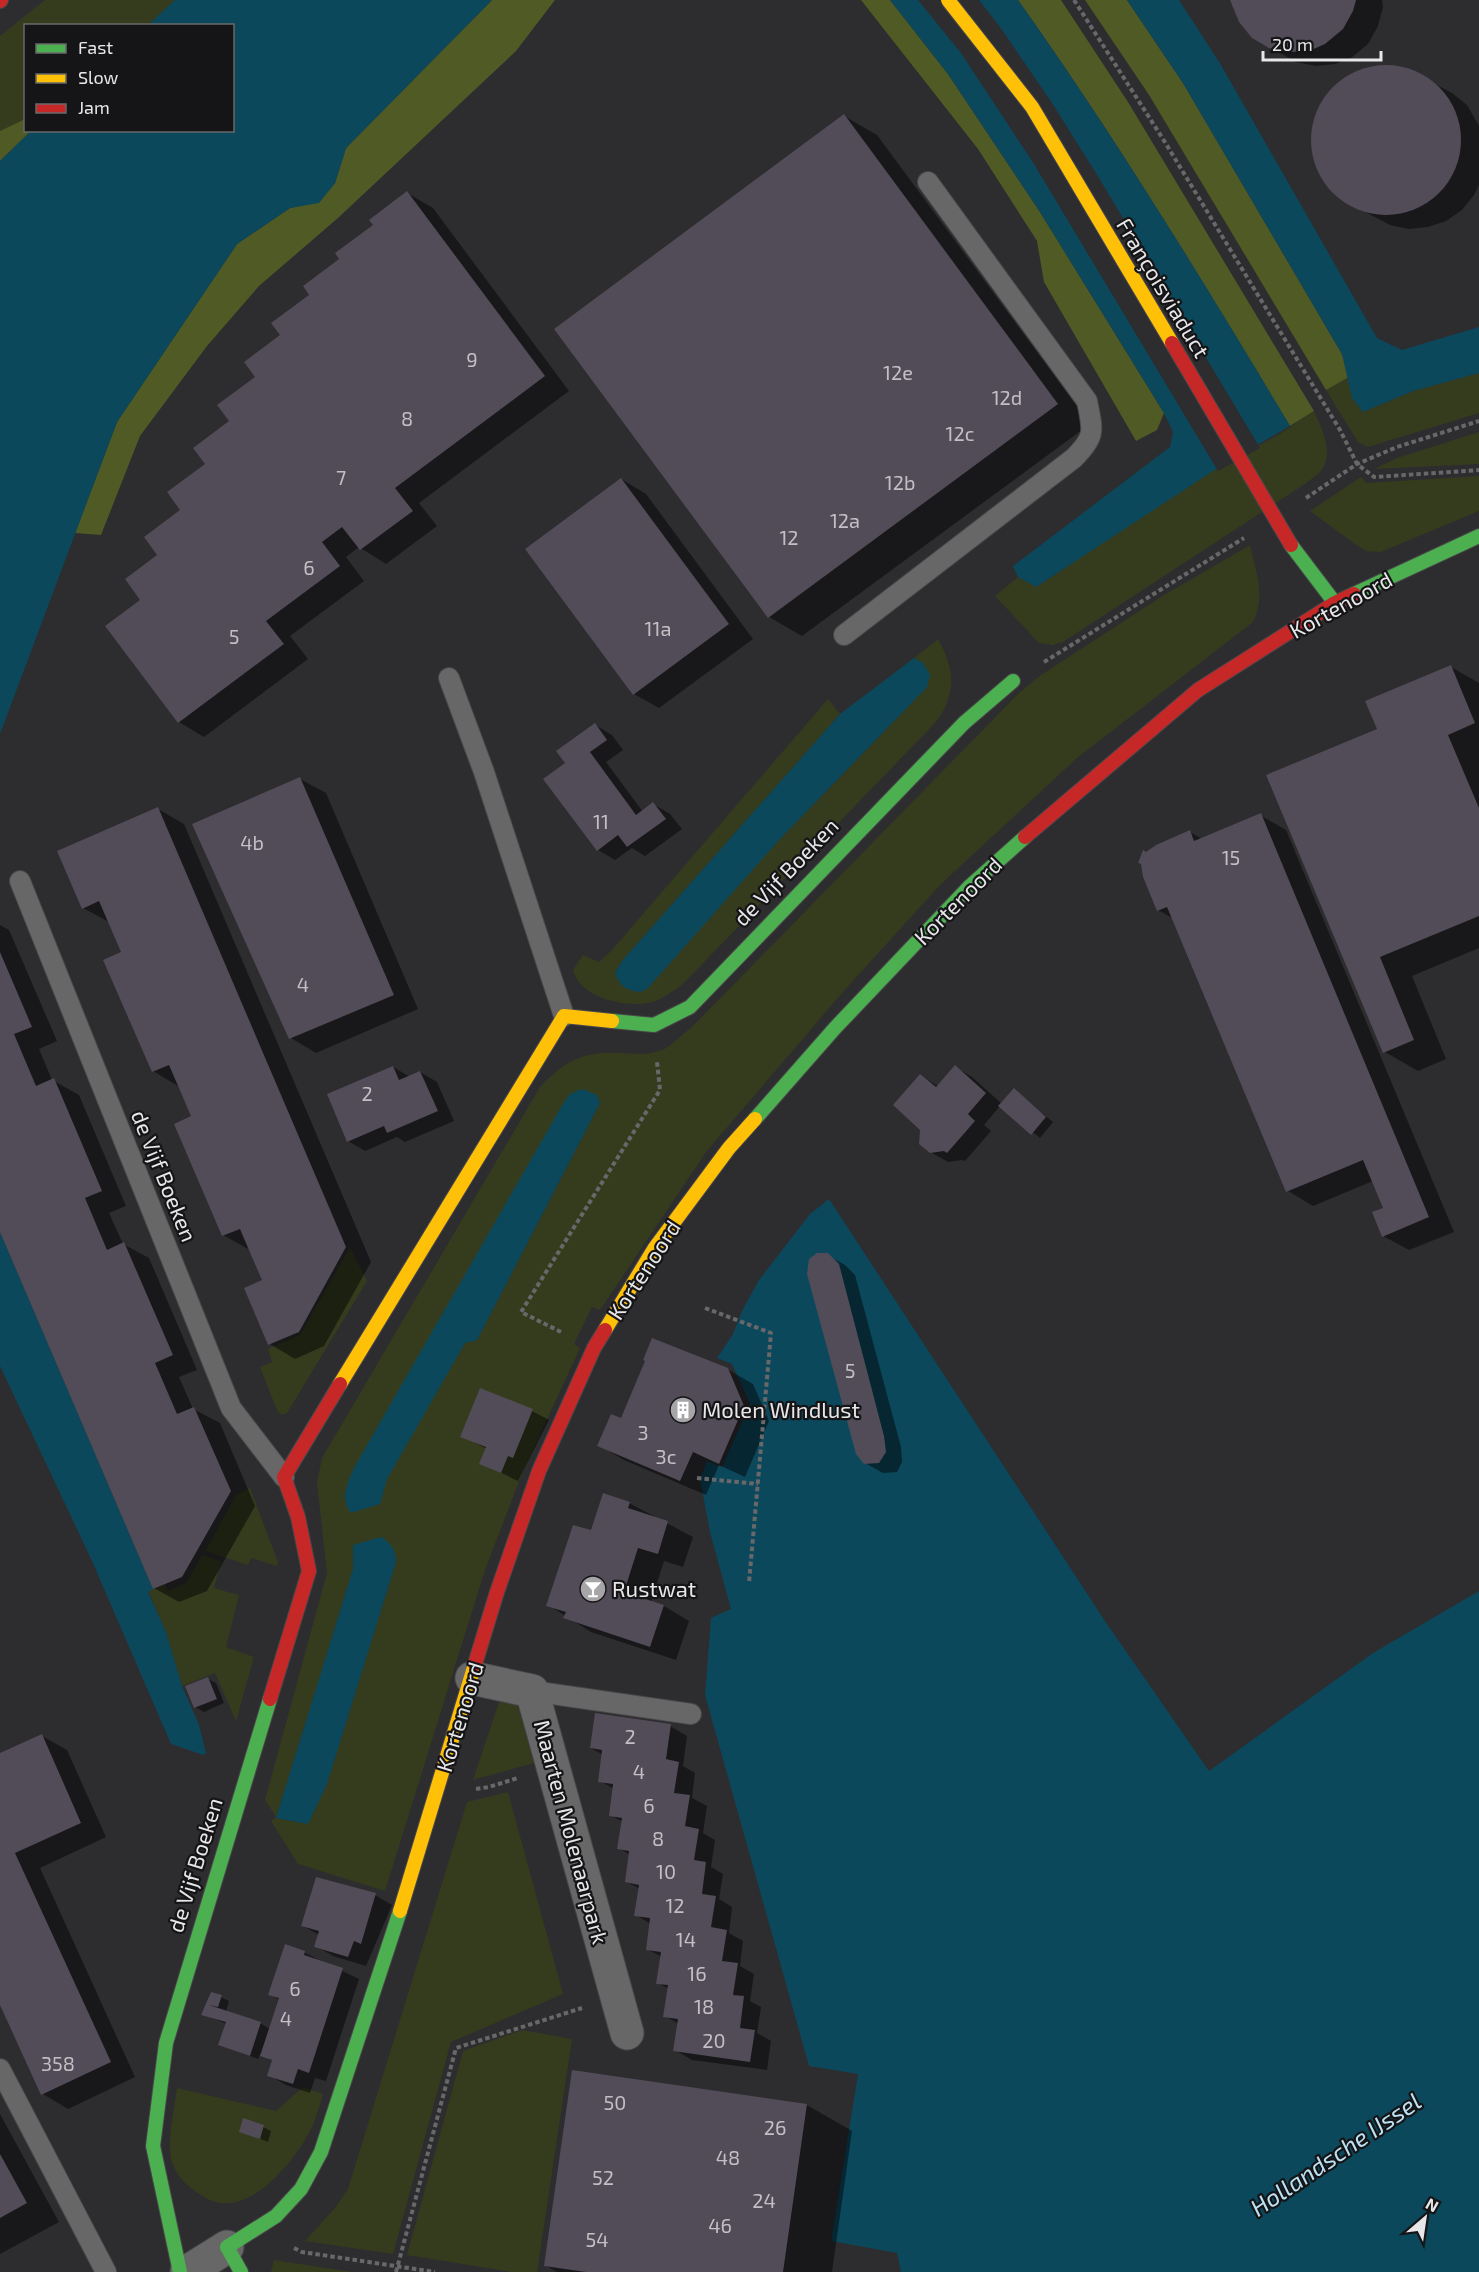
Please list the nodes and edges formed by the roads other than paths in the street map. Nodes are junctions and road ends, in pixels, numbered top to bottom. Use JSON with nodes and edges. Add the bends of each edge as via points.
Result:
{"nodes":[{"id":1,"x":948,"y":0,"type":"edge"},
{"id":2,"x":928,"y":182,"type":"dead end"},
{"id":3,"x":1479,"y":536,"type":"edge"},
{"id":4,"x":1335,"y":603,"type":"junction"},
{"id":5,"x":844,"y":635,"type":"dead end"},
{"id":6,"x":449,"y":678,"type":"dead end"},
{"id":7,"x":1012,"y":681,"type":"road end"},
{"id":8,"x":20,"y":881,"type":"dead end"},
{"id":9,"x":564,"y":1016,"type":"junction"},
{"id":10,"x":284,"y":1478,"type":"junction"},
{"id":11,"x":471,"y":1678,"type":"junction"},
{"id":12,"x":532,"y":1691,"type":"junction"},
{"id":13,"x":691,"y":1714,"type":"dead end"},
{"id":14,"x":627,"y":2033,"type":"dead end"},
{"id":15,"x":0,"y":2069,"type":"edge"},
{"id":16,"x":240,"y":2250,"type":"edge"},
{"id":17,"x":106,"y":2272,"type":"edge"},
{"id":18,"x":180,"y":2272,"type":"edge"},
{"id":19,"x":187,"y":2272,"type":"edge"}],
"edges":[{"from":1,"to":4,"type":"street","name":"Françoisviaduct","bridge":true,"via":[[1032,107],[1291,545]]},
{"from":2,"to":5,"type":"lane","via":[[1087,401],[1092,424],[1089,443]]},
{"from":3,"to":4,"type":"street","name":"Kortenoord"},
{"from":4,"to":11,"type":"street","name":"Kortenoord","via":[[1198,690],[969,887],[835,1028],[729,1148],[654,1249],[594,1348],[539,1471]]},
{"from":6,"to":9,"type":"lane"},
{"from":7,"to":9,"type":"street","name":"de Vijf Boeken","via":[[964,723],[690,1007],[654,1026]]},
{"from":8,"to":10,"type":"lane","name":"de Vijf Boeken","via":[[231,1408]]},
{"from":9,"to":10,"type":"street"},
{"from":10,"to":18,"type":"street","name":"de Vijf Boeken","via":[[298,1517],[309,1571],[164,2055],[153,2146]]},
{"from":11,"to":12,"type":"street","name":"Maarten Molenaarpark"},
{"from":11,"to":16,"type":"street","name":"Kortenoord","via":[[321,2152],[300,2189]]},
{"from":12,"to":13,"type":"lane"},
{"from":12,"to":14,"type":"street","name":"Maarten Molenaarpark"},
{"from":15,"to":17,"type":"lane"},
{"from":16,"to":19,"type":"street","name":"Kortenoord"}]}
